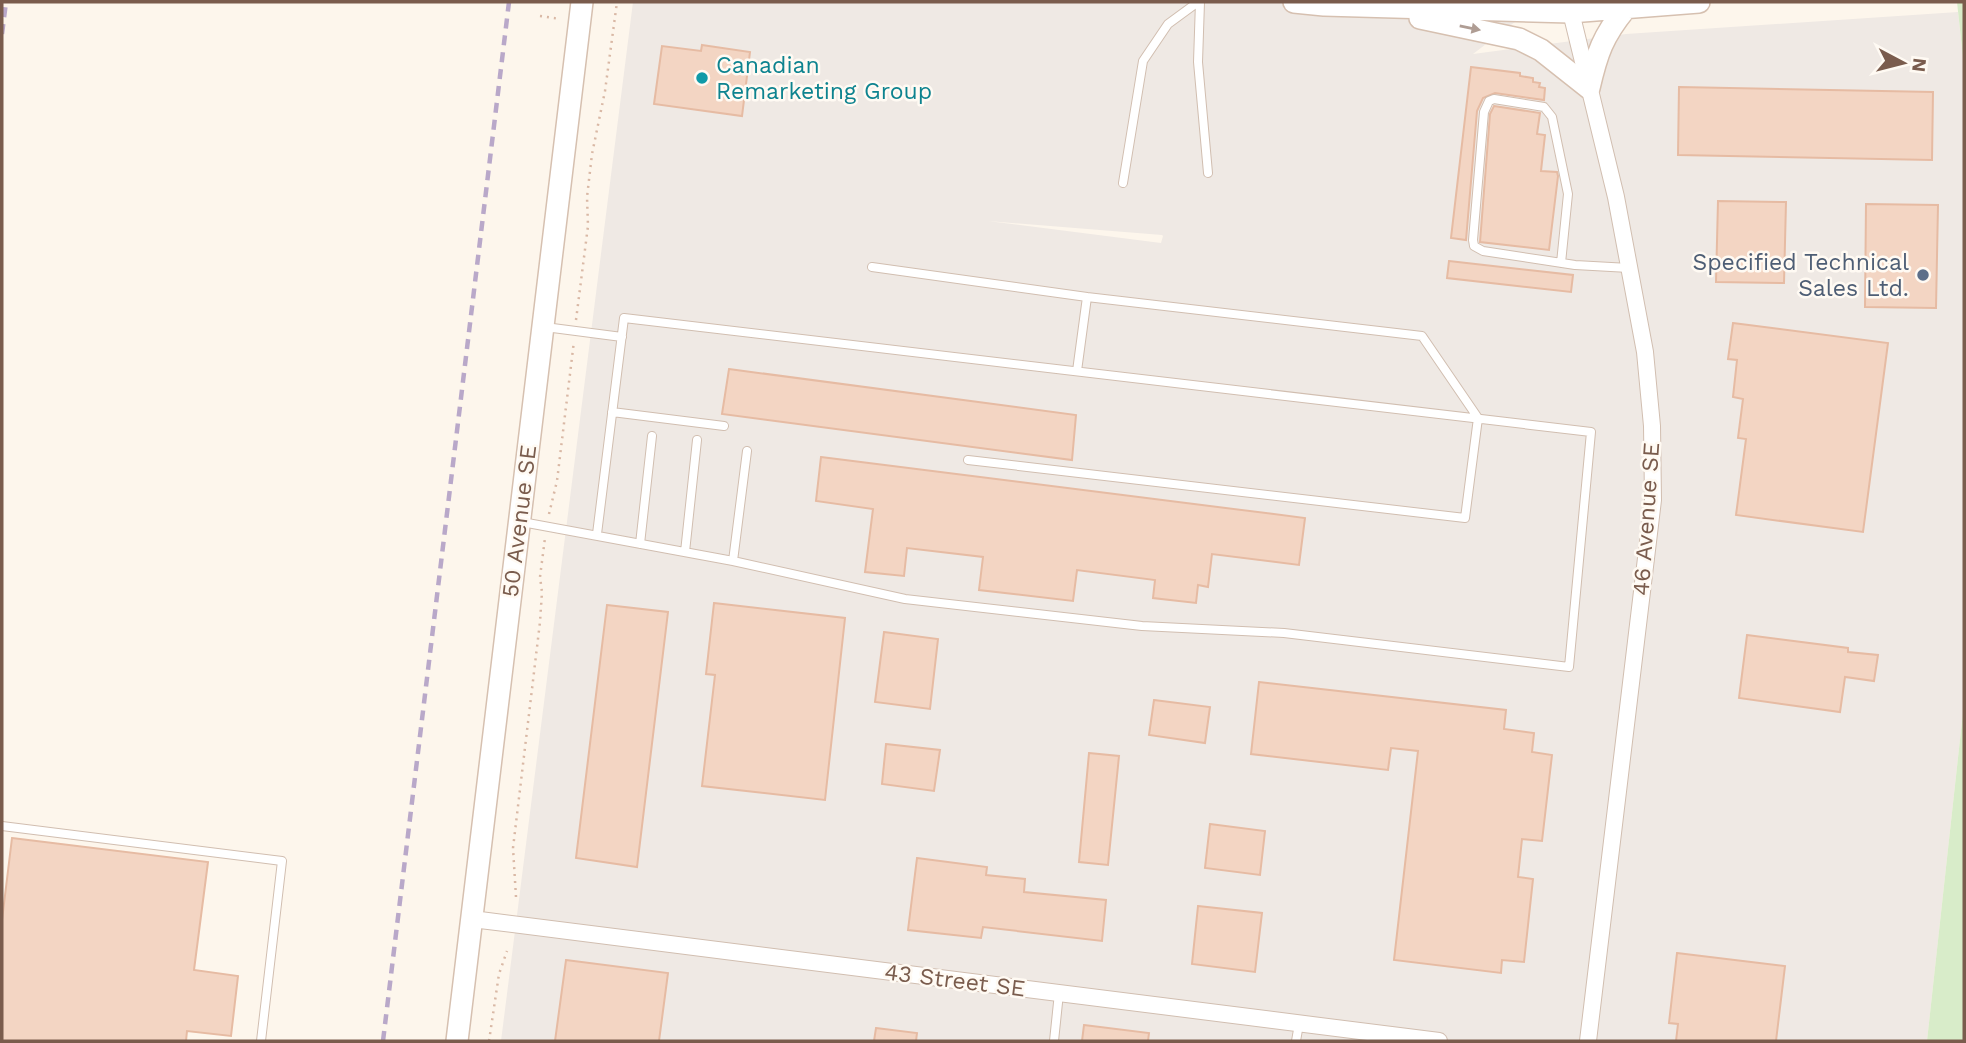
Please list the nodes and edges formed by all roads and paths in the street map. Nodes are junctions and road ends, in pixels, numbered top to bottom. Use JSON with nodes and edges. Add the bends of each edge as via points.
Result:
{"nodes":[{"id":1,"x":617,"y":2,"type":"edge"},
{"id":2,"x":1199,"y":2,"type":"edge"},
{"id":3,"x":1294,"y":2,"type":"edge"},
{"id":4,"x":1699,"y":2,"type":"edge"},
{"id":5,"x":583,"y":4,"type":"edge"},
{"id":6,"x":1380,"y":7,"type":"junction"},
{"id":7,"x":1569,"y":7,"type":"edge"},
{"id":8,"x":1625,"y":9,"type":"junction"},
{"id":9,"x":540,"y":16,"type":"dead end"},
{"id":10,"x":560,"y":19,"type":"dead end"},
{"id":11,"x":1589,"y":88,"type":"junction"},
{"id":12,"x":1208,"y":173,"type":"dead end"},
{"id":13,"x":1123,"y":183,"type":"dead end"},
{"id":14,"x":1562,"y":263,"type":"junction"},
{"id":15,"x":872,"y":267,"type":"dead end"},
{"id":16,"x":1629,"y":268,"type":"junction"},
{"id":17,"x":1087,"y":297,"type":"junction"},
{"id":18,"x":542,"y":327,"type":"junction"},
{"id":19,"x":575,"y":331,"type":"junction"},
{"id":20,"x":622,"y":337,"type":"junction"},
{"id":21,"x":1077,"y":371,"type":"junction"},
{"id":22,"x":612,"y":412,"type":"junction"},
{"id":23,"x":1478,"y":418,"type":"junction"},
{"id":24,"x":724,"y":426,"type":"dead end"},
{"id":25,"x":652,"y":436,"type":"dead end"},
{"id":26,"x":697,"y":440,"type":"dead end"},
{"id":27,"x":747,"y":452,"type":"dead end"},
{"id":28,"x":968,"y":460,"type":"dead end"},
{"id":29,"x":519,"y":522,"type":"junction"},
{"id":30,"x":546,"y":526,"type":"junction"},
{"id":31,"x":597,"y":534,"type":"junction"},
{"id":32,"x":640,"y":544,"type":"junction"},
{"id":33,"x":685,"y":552,"type":"junction"},
{"id":34,"x":733,"y":561,"type":"junction"},
{"id":35,"x":2,"y":826,"type":"edge"},
{"id":36,"x":516,"y":897,"type":"dead end"},
{"id":37,"x":472,"y":919,"type":"junction"},
{"id":38,"x":508,"y":951,"type":"dead end"},
{"id":39,"x":1059,"y":993,"type":"junction"},
{"id":40,"x":1299,"y":1023,"type":"junction"},
{"id":41,"x":261,"y":1041,"type":"edge"},
{"id":42,"x":457,"y":1041,"type":"edge"},
{"id":43,"x":489,"y":1041,"type":"edge"},
{"id":44,"x":1054,"y":1041,"type":"edge"},
{"id":45,"x":1296,"y":1041,"type":"edge"},
{"id":46,"x":1439,"y":1041,"type":"edge"},
{"id":47,"x":1588,"y":1041,"type":"edge"}],
"edges":[{"from":1,"to":19,"type":"path","via":[[592,154]]},
{"from":2,"to":12,"type":"lane","via":[[1198,62]]},
{"from":2,"to":13,"type":"lane","via":[[1168,24],[1143,61]]},
{"from":3,"to":6,"type":"street"},
{"from":4,"to":8,"type":"street"},
{"from":5,"to":18,"type":"street","name":"50 Avenue SE"},
{"from":6,"to":7,"type":"street"},
{"from":6,"to":11,"type":"street","one_way":true,"via":[[1519,39],[1541,50]]},
{"from":7,"to":8,"type":"street"},
{"from":7,"to":11,"type":"street","name":"46 Avenue SE"},
{"from":8,"to":11,"type":"street","via":[[1607,31]]},
{"from":9,"to":10,"type":"path"},
{"from":11,"to":16,"type":"street","name":"46 Avenue SE"},
{"from":14,"to":14,"type":"lane","via":[[1474,246],[1484,112],[1489,101],[1536,105],[1552,117],[1568,194]]},
{"from":14,"to":16,"type":"lane"},
{"from":15,"to":17,"type":"lane"},
{"from":16,"to":47,"type":"street","name":"46 Avenue SE","via":[[1645,352],[1653,500]]},
{"from":17,"to":21,"type":"lane"},
{"from":17,"to":23,"type":"lane","via":[[1422,336]]},
{"from":18,"to":19,"type":"lane"},
{"from":18,"to":29,"type":"street","name":"50 Avenue SE"},
{"from":19,"to":20,"type":"lane"},
{"from":19,"to":30,"type":"path","via":[[557,481]]},
{"from":20,"to":21,"type":"lane","via":[[624,318]]},
{"from":20,"to":22,"type":"lane"},
{"from":21,"to":23,"type":"lane"},
{"from":22,"to":24,"type":"lane"},
{"from":22,"to":31,"type":"lane"},
{"from":23,"to":28,"type":"lane","via":[[1465,518]]},
{"from":23,"to":34,"type":"lane","via":[[1591,432],[1569,667],[1284,633],[1142,626],[905,599]]},
{"from":25,"to":32,"type":"lane"},
{"from":26,"to":33,"type":"lane"},
{"from":27,"to":34,"type":"lane"},
{"from":29,"to":30,"type":"lane"},
{"from":29,"to":37,"type":"street","name":"50 Avenue SE"},
{"from":30,"to":31,"type":"lane"},
{"from":30,"to":36,"type":"path","via":[[541,614],[513,848]]},
{"from":31,"to":32,"type":"lane"},
{"from":32,"to":33,"type":"lane"},
{"from":33,"to":34,"type":"lane"},
{"from":35,"to":41,"type":"lane","via":[[282,861]]},
{"from":37,"to":39,"type":"street","name":"43 Street SE"},
{"from":37,"to":42,"type":"street","name":"50 Avenue SE"},
{"from":38,"to":43,"type":"path","via":[[499,974]]},
{"from":39,"to":40,"type":"street","name":"43 Street SE"},
{"from":39,"to":44,"type":"lane"},
{"from":40,"to":45,"type":"lane"},
{"from":40,"to":46,"type":"street","name":"43 Street SE"}]}
